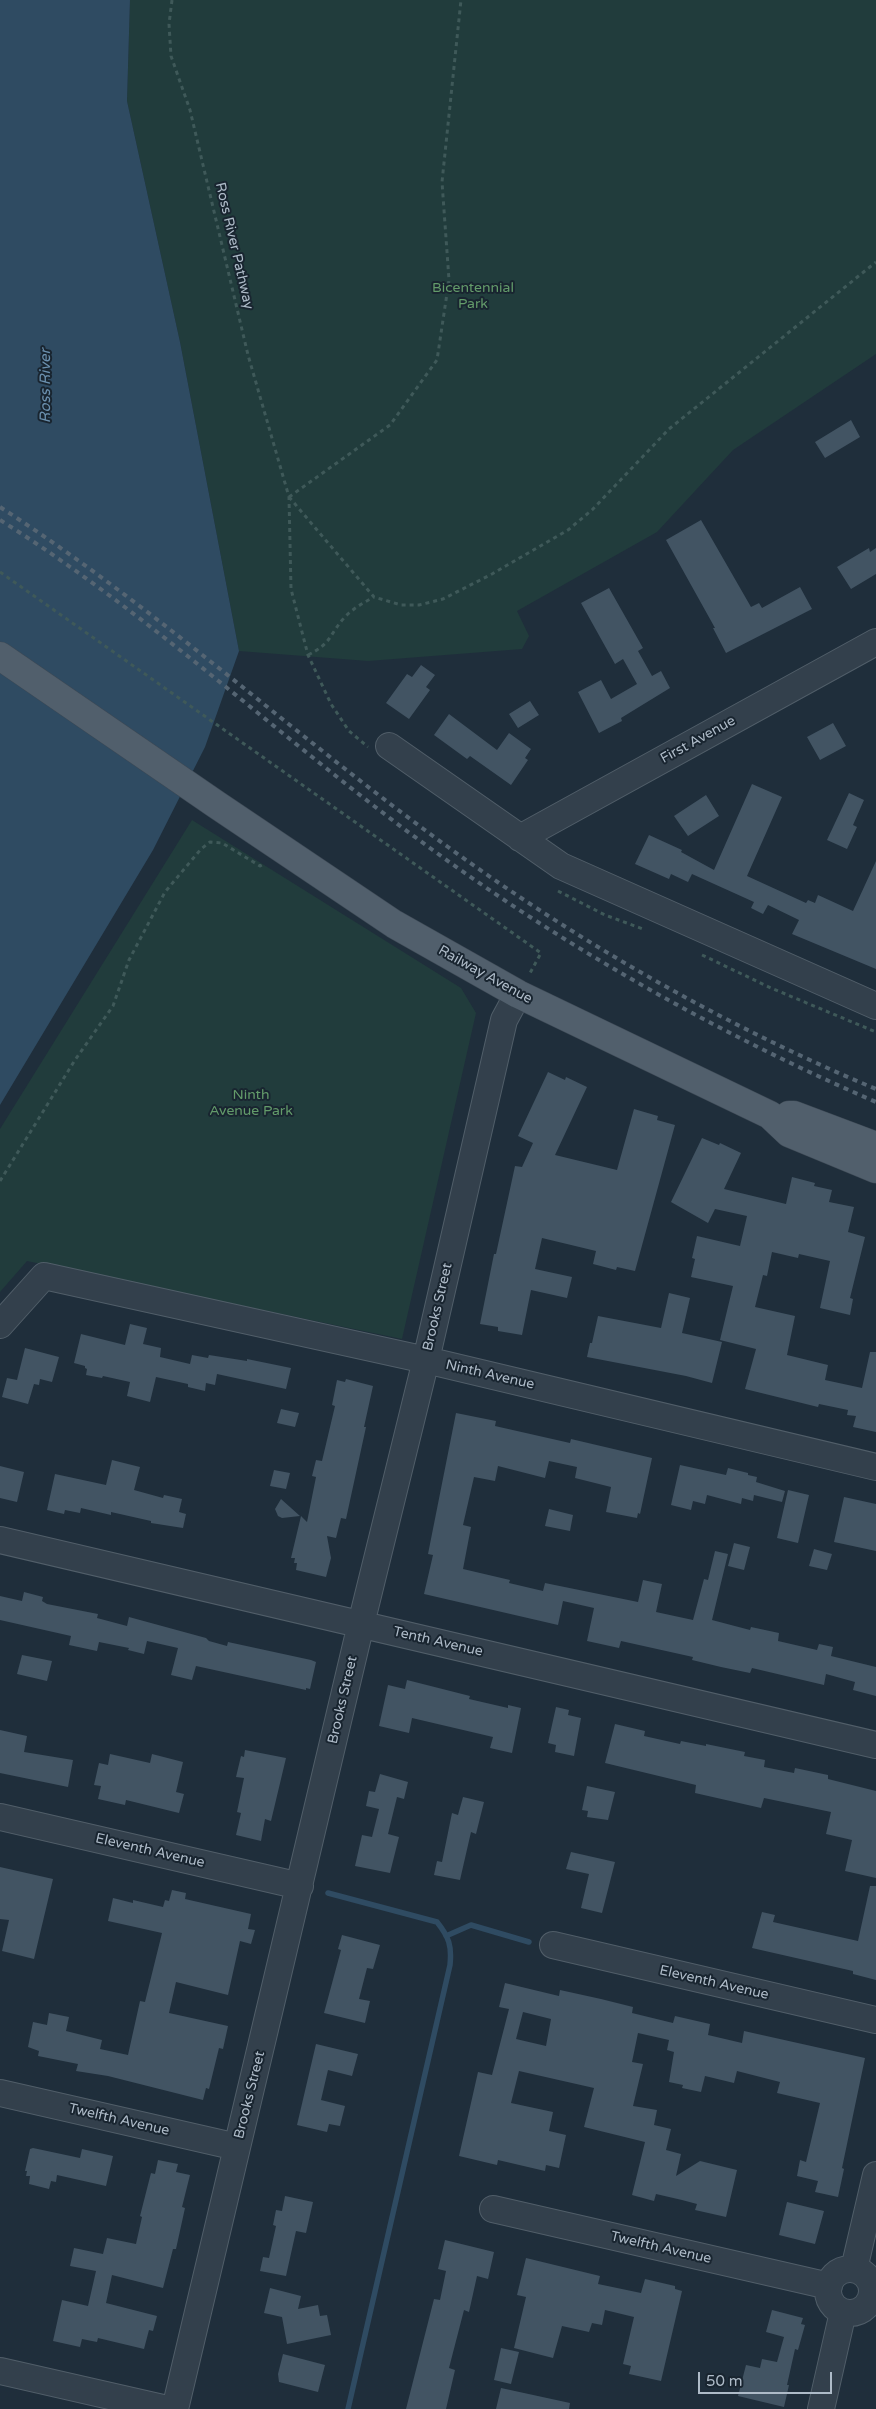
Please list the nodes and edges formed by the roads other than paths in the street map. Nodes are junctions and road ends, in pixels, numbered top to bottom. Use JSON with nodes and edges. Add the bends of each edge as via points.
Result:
{"nodes":[{"id":1,"x":876,"y":642,"type":"edge"},
{"id":2,"x":0,"y":656,"type":"edge"},
{"id":3,"x":381,"y":748,"type":"road end"},
{"id":4,"x":520,"y":838,"type":"junction"},
{"id":5,"x":518,"y":994,"type":"junction"},
{"id":6,"x":876,"y":1006,"type":"edge"},
{"id":7,"x":770,"y":1115,"type":"junction"},
{"id":8,"x":876,"y":1146,"type":"edge"},
{"id":9,"x":876,"y":1169,"type":"edge"},
{"id":10,"x":0,"y":1325,"type":"edge"},
{"id":11,"x":426,"y":1360,"type":"junction"},
{"id":12,"x":876,"y":1467,"type":"edge"},
{"id":13,"x":0,"y":1540,"type":"edge"},
{"id":14,"x":361,"y":1624,"type":"junction"},
{"id":15,"x":876,"y":1744,"type":"edge"},
{"id":16,"x":0,"y":1817,"type":"edge"},
{"id":17,"x":300,"y":1886,"type":"junction"},
{"id":18,"x":553,"y":1945,"type":"dead end"},
{"id":19,"x":876,"y":2020,"type":"edge"},
{"id":20,"x":0,"y":2093,"type":"edge"},
{"id":21,"x":237,"y":2147,"type":"junction"},
{"id":22,"x":876,"y":2175,"type":"edge"},
{"id":23,"x":493,"y":2209,"type":"dead end"},
{"id":24,"x":854,"y":2269,"type":"junction"},
{"id":25,"x":829,"y":2286,"type":"junction"},
{"id":26,"x":874,"y":2294,"type":"edge"},
{"id":27,"x":843,"y":2312,"type":"junction"},
{"id":28,"x":0,"y":2371,"type":"edge"},
{"id":29,"x":168,"y":2409,"type":"edge"},
{"id":30,"x":175,"y":2409,"type":"edge"},
{"id":31,"x":821,"y":2409,"type":"edge"}],
"edges":[{"from":1,"to":4,"type":"street","name":"First Avenue"},
{"from":2,"to":5,"type":"main road","name":"Railway Avenue","via":[[394,924]]},
{"from":3,"to":4,"type":"street"},
{"from":4,"to":6,"type":"street","via":[[561,866]]},
{"from":5,"to":7,"type":"main road","name":"Railway Avenue"},
{"from":5,"to":11,"type":"street","name":"Brooks Street","via":[[504,1020]]},
{"from":7,"to":8,"type":"main road","name":"Railway Avenue","via":[[794,1115]]},
{"from":7,"to":9,"type":"main road","name":"Railway Avenue","via":[[789,1132]]},
{"from":10,"to":11,"type":"street","name":"Ninth Avenue","via":[[44,1276]]},
{"from":11,"to":12,"type":"street","name":"Ninth Avenue"},
{"from":11,"to":14,"type":"street","name":"Brooks Street"},
{"from":13,"to":14,"type":"street","name":"Tenth Avenue"},
{"from":14,"to":15,"type":"street","name":"Tenth Avenue"},
{"from":14,"to":17,"type":"street","name":"Brooks Street"},
{"from":16,"to":17,"type":"street","name":"Eleventh Avenue"},
{"from":17,"to":21,"type":"street","name":"Brooks Street"},
{"from":18,"to":19,"type":"street","name":"Eleventh Avenue"},
{"from":20,"to":21,"type":"street","name":"Twelfth Avenue"},
{"from":21,"to":30,"type":"street","name":"Brooks Street"},
{"from":22,"to":24,"type":"street"},
{"from":23,"to":25,"type":"street","name":"Twelfth Avenue"},
{"from":24,"to":25,"type":"street","via":[[841,2271]]},
{"from":24,"to":26,"type":"street","via":[[870,2280]]},
{"from":25,"to":27,"type":"street","via":[[833,2304]]},
{"from":26,"to":27,"type":"street","via":[[862,2310]]},
{"from":27,"to":31,"type":"street"},
{"from":28,"to":29,"type":"street"}]}
